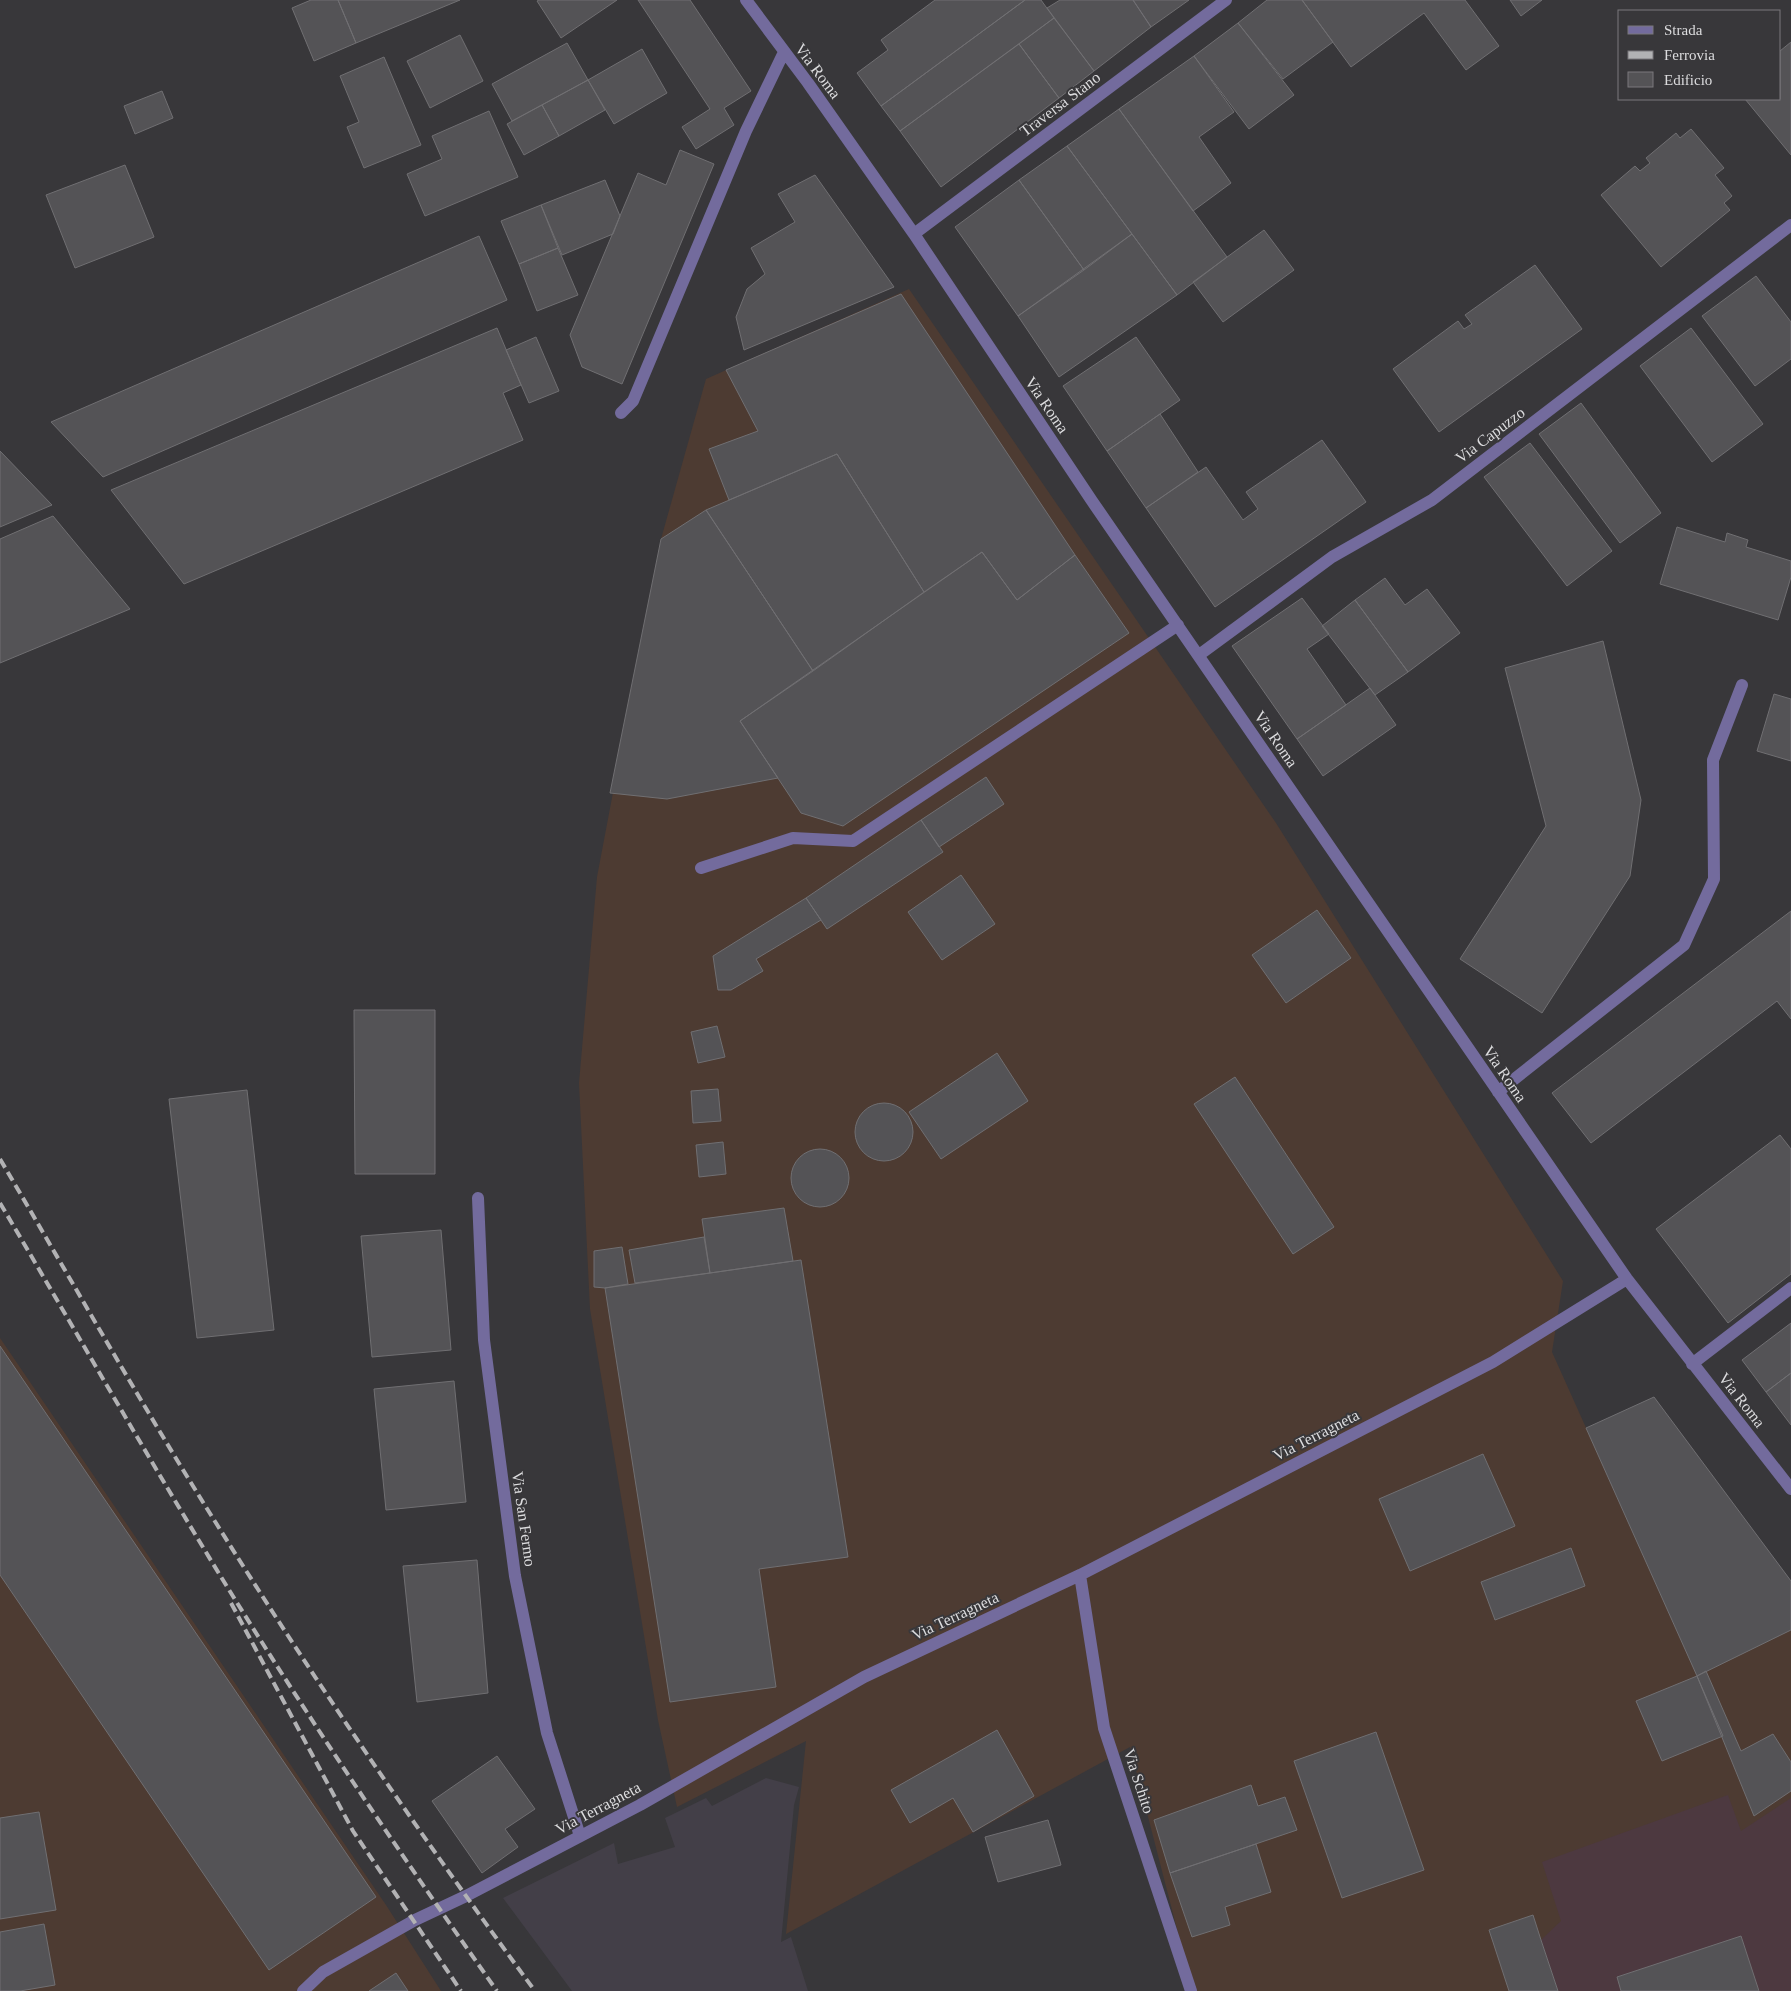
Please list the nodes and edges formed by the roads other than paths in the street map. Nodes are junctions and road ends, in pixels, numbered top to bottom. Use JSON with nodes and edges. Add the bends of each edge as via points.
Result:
{"nodes":[{"id":1,"x":746,"y":0,"type":"edge"},
{"id":2,"x":1226,"y":0,"type":"edge"},
{"id":3,"x":784,"y":52,"type":"junction"},
{"id":4,"x":1791,"y":226,"type":"edge"},
{"id":5,"x":914,"y":234,"type":"junction"},
{"id":6,"x":621,"y":413,"type":"dead end"},
{"id":7,"x":1178,"y":625,"type":"junction"},
{"id":8,"x":1199,"y":655,"type":"junction"},
{"id":9,"x":1742,"y":686,"type":"dead end"},
{"id":10,"x":701,"y":868,"type":"dead end"},
{"id":11,"x":1498,"y":1092,"type":"junction"},
{"id":12,"x":478,"y":1198,"type":"dead end"},
{"id":13,"x":1627,"y":1279,"type":"junction"},
{"id":14,"x":1791,"y":1288,"type":"edge"},
{"id":15,"x":1692,"y":1364,"type":"junction"},
{"id":16,"x":1791,"y":1489,"type":"edge"},
{"id":17,"x":1080,"y":1575,"type":"junction"},
{"id":18,"x":580,"y":1836,"type":"junction"},
{"id":19,"x":303,"y":1991,"type":"edge"},
{"id":20,"x":1191,"y":1991,"type":"edge"}],
"edges":[{"from":1,"to":3,"type":"street","name":"Via Roma"},
{"from":2,"to":5,"type":"street","name":"Traversa Stano"},
{"from":3,"to":5,"type":"street","name":"Via Roma"},
{"from":3,"to":6,"type":"street","via":[[746,131],[633,401]]},
{"from":4,"to":8,"type":"street","name":"Via Capuzzo","via":[[1432,500],[1332,557]]},
{"from":5,"to":7,"type":"street","name":"Via Roma"},
{"from":7,"to":8,"type":"street","name":"Via Roma"},
{"from":7,"to":10,"type":"street","via":[[853,841],[793,838]]},
{"from":8,"to":11,"type":"street","name":"Via Roma"},
{"from":9,"to":11,"type":"street","via":[[1713,760],[1714,879],[1684,945]]},
{"from":11,"to":13,"type":"street","name":"Via Roma"},
{"from":12,"to":18,"type":"street","name":"Via San Fermo","via":[[484,1340],[515,1576],[547,1733]]},
{"from":13,"to":15,"type":"street","name":"Via Roma"},
{"from":13,"to":17,"type":"street","name":"Via Terragneta","via":[[1493,1362]]},
{"from":14,"to":15,"type":"street"},
{"from":15,"to":16,"type":"street","name":"Via Roma"},
{"from":17,"to":18,"type":"street","name":"Via Terragneta","via":[[864,1677]]},
{"from":17,"to":20,"type":"street","name":"Via Schito","via":[[1104,1728]]},
{"from":18,"to":19,"type":"street","name":"Via Terragneta","via":[[406,1924],[323,1972]]}]}
